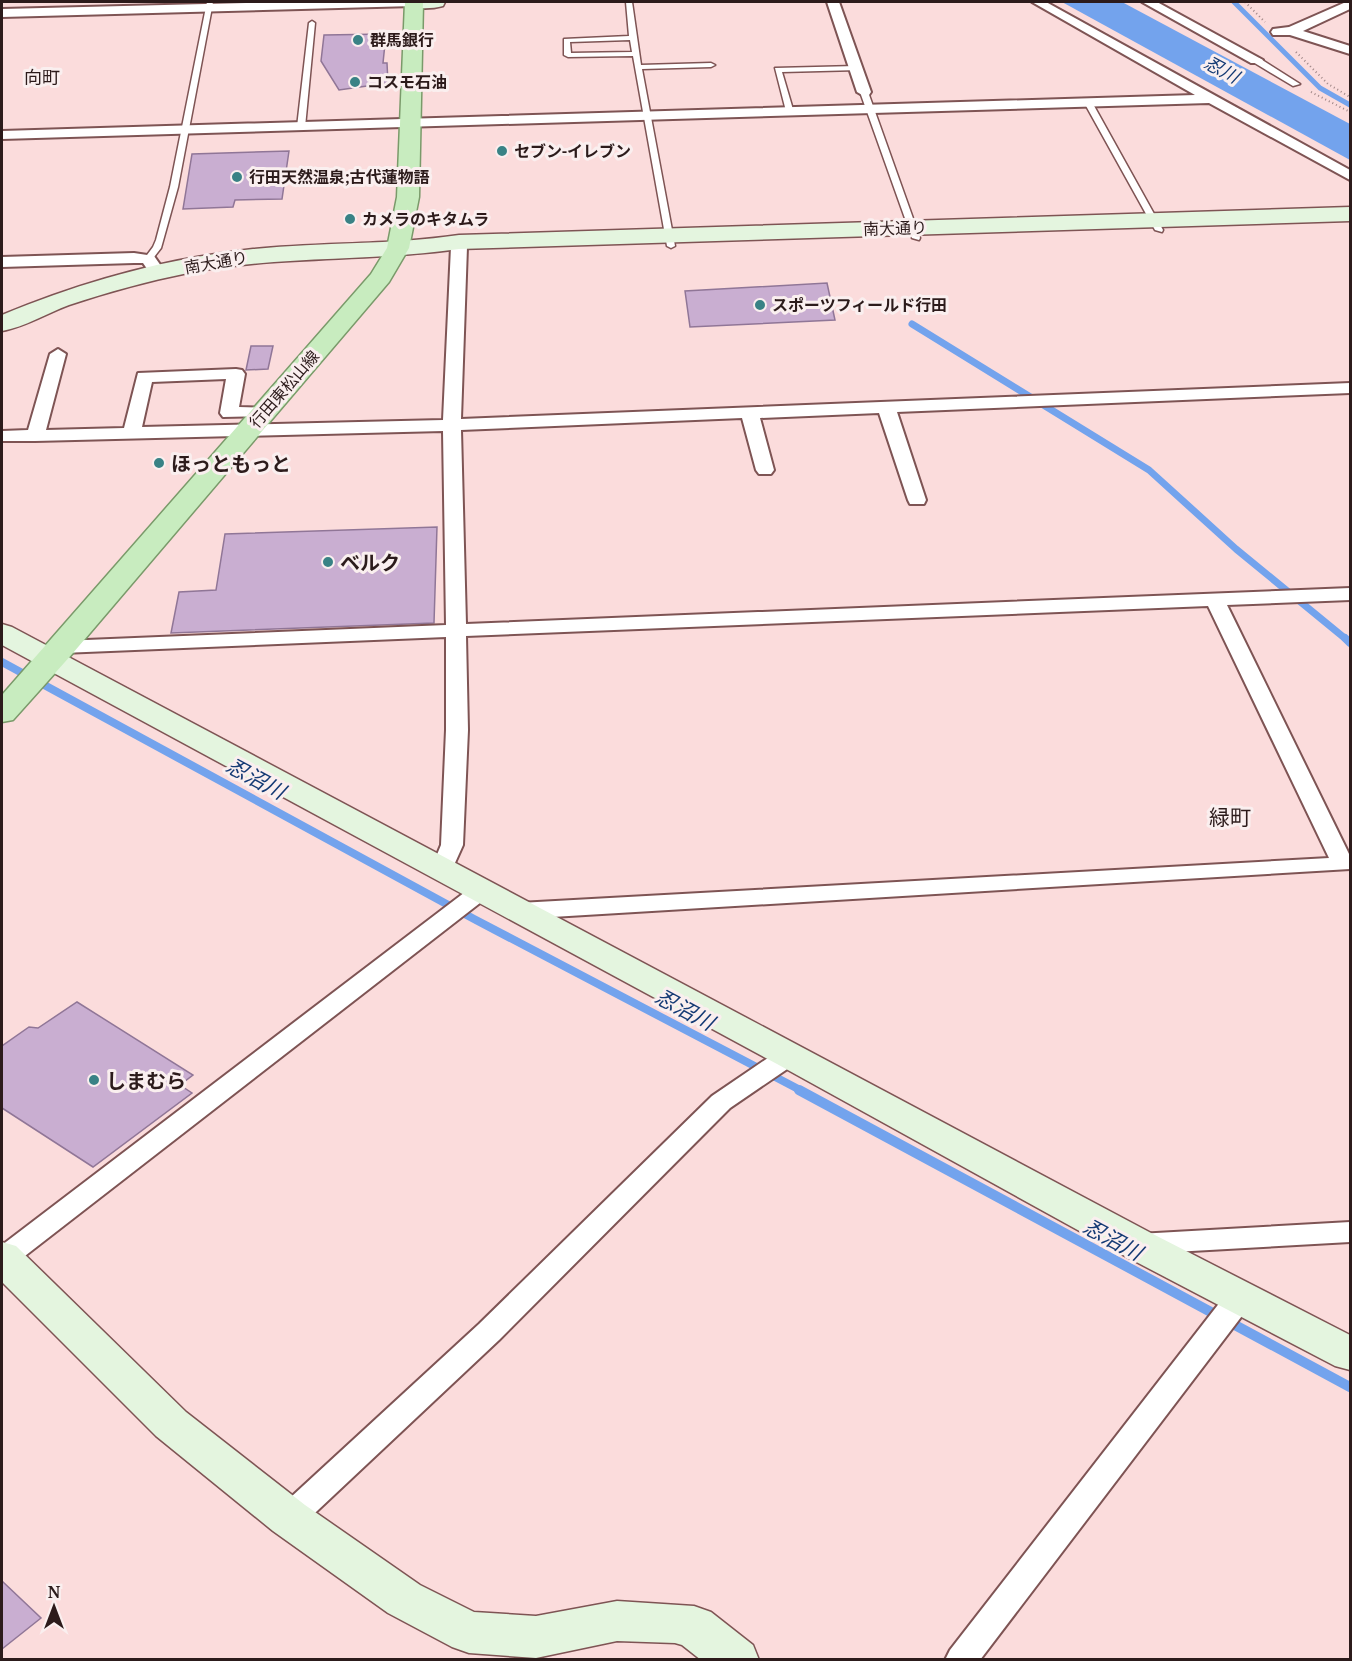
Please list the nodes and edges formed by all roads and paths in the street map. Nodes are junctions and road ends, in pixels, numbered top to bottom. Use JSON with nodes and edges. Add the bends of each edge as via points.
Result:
{"nodes":[{"id":1,"x":414,"y":2,"type":"edge"},
{"id":2,"x":436,"y":2,"type":"edge"},
{"id":3,"x":629,"y":2,"type":"edge"},
{"id":4,"x":833,"y":2,"type":"edge"},
{"id":5,"x":1038,"y":2,"type":"edge"},
{"id":6,"x":1148,"y":2,"type":"edge"},
{"id":7,"x":1245,"y":2,"type":"edge"},
{"id":8,"x":210,"y":4,"type":"edge"},
{"id":9,"x":1350,"y":5,"type":"edge"},
{"id":10,"x":2,"y":13,"type":"edge"},
{"id":11,"x":312,"y":23,"type":"dead end"},
{"id":12,"x":1285,"y":31,"type":"junction"},
{"id":13,"x":633,"y":38,"type":"junction"},
{"id":14,"x":1350,"y":50,"type":"edge"},
{"id":15,"x":636,"y":54,"type":"junction"},
{"id":16,"x":1256,"y":60,"type":"joint"},
{"id":17,"x":711,"y":65,"type":"dead end"},
{"id":18,"x":639,"y":67,"type":"junction"},
{"id":19,"x":856,"y":68,"type":"junction"},
{"id":20,"x":1296,"y":84,"type":"joint"},
{"id":21,"x":864,"y":92,"type":"joint"},
{"id":22,"x":1350,"y":96,"type":"edge"},
{"id":23,"x":1211,"y":99,"type":"junction"},
{"id":24,"x":1089,"y":104,"type":"junction"},
{"id":25,"x":869,"y":111,"type":"junction"},
{"id":26,"x":1350,"y":112,"type":"edge"},
{"id":27,"x":790,"y":113,"type":"junction"},
{"id":28,"x":647,"y":117,"type":"junction"},
{"id":29,"x":412,"y":123,"type":"junction"},
{"id":30,"x":301,"y":127,"type":"junction"},
{"id":31,"x":184,"y":130,"type":"junction"},
{"id":32,"x":2,"y":135,"type":"edge"},
{"id":33,"x":1350,"y":176,"type":"edge"},
{"id":34,"x":1350,"y":214,"type":"edge"},
{"id":35,"x":1350,"y":224,"type":"edge"},
{"id":36,"x":1157,"y":225,"type":"junction"},
{"id":37,"x":914,"y":233,"type":"junction"},
{"id":38,"x":669,"y":241,"type":"junction"},
{"id":39,"x":449,"y":246,"type":"junction"},
{"id":40,"x":398,"y":248,"type":"junction"},
{"id":41,"x":2,"y":262,"type":"edge"},
{"id":42,"x":153,"y":266,"type":"junction"},
{"id":43,"x":2,"y":324,"type":"edge"},
{"id":44,"x":58,"y":354,"type":"dead end"},
{"id":45,"x":1350,"y":388,"type":"edge"},
{"id":46,"x":886,"y":409,"type":"junction"},
{"id":47,"x":264,"y":412,"type":"junction"},
{"id":48,"x":750,"y":414,"type":"junction"},
{"id":49,"x":452,"y":425,"type":"junction"},
{"id":50,"x":247,"y":432,"type":"junction"},
{"id":51,"x":132,"y":434,"type":"junction"},
{"id":52,"x":2,"y":436,"type":"edge"},
{"id":53,"x":35,"y":436,"type":"junction"},
{"id":54,"x":765,"y":470,"type":"dead end"},
{"id":55,"x":917,"y":500,"type":"dead end"},
{"id":56,"x":1350,"y":594,"type":"edge"},
{"id":57,"x":1215,"y":600,"type":"junction"},
{"id":58,"x":456,"y":632,"type":"junction"},
{"id":59,"x":2,"y":633,"type":"edge"},
{"id":60,"x":56,"y":653,"type":"junction"},
{"id":61,"x":2,"y":713,"type":"edge"},
{"id":62,"x":1347,"y":863,"type":"edge"},
{"id":63,"x":442,"y":869,"type":"junction"},
{"id":64,"x":481,"y":891,"type":"junction"},
{"id":65,"x":519,"y":911,"type":"junction"},
{"id":66,"x":790,"y":1055,"type":"junction"},
{"id":67,"x":1350,"y":1232,"type":"edge"},
{"id":68,"x":1137,"y":1244,"type":"junction"},
{"id":69,"x":2,"y":1258,"type":"edge"},
{"id":70,"x":1241,"y":1296,"type":"junction"},
{"id":71,"x":1350,"y":1354,"type":"edge"},
{"id":72,"x":289,"y":1518,"type":"junction"},
{"id":73,"x":736,"y":1659,"type":"edge"},
{"id":74,"x":961,"y":1659,"type":"edge"}],
"edges":[{"from":1,"to":2,"type":"street"},
{"from":1,"to":8,"type":"street"},
{"from":1,"to":29,"type":"main road","name":"行田東松山線"},
{"from":3,"to":13,"type":"lane"},
{"from":4,"to":19,"type":"street"},
{"from":5,"to":23,"type":"street"},
{"from":6,"to":16,"type":"street"},
{"from":7,"to":12,"type":"path"},
{"from":8,"to":10,"type":"street"},
{"from":8,"to":31,"type":"lane"},
{"from":9,"to":12,"type":"street"},
{"from":11,"to":30,"type":"lane"},
{"from":12,"to":14,"type":"street"},
{"from":12,"to":22,"type":"path","via":[[1328,84]]},
{"from":13,"to":15,"type":"lane"},
{"from":13,"to":15,"type":"lane","via":[[566,40],[568,55]]},
{"from":15,"to":18,"type":"lane"},
{"from":16,"to":20,"type":"lane"},
{"from":17,"to":18,"type":"lane"},
{"from":18,"to":28,"type":"lane"},
{"from":19,"to":21,"type":"street"},
{"from":19,"to":27,"type":"lane","via":[[778,70]]},
{"from":20,"to":26,"type":"path"},
{"from":21,"to":25,"type":"lane"},
{"from":23,"to":24,"type":"street"},
{"from":23,"to":33,"type":"street"},
{"from":24,"to":25,"type":"street"},
{"from":24,"to":36,"type":"lane"},
{"from":25,"to":27,"type":"street"},
{"from":25,"to":37,"type":"lane"},
{"from":27,"to":28,"type":"street"},
{"from":28,"to":29,"type":"street"},
{"from":28,"to":38,"type":"lane"},
{"from":29,"to":30,"type":"street"},
{"from":29,"to":40,"type":"main road","name":"行田東松山線","via":[[408,197]]},
{"from":30,"to":31,"type":"street"},
{"from":31,"to":32,"type":"street"},
{"from":31,"to":42,"type":"lane"},
{"from":34,"to":36,"type":"street","name":"南大通り"},
{"from":35,"to":36,"type":"street","name":"南大通り"},
{"from":36,"to":37,"type":"street","name":"南大通り"},
{"from":37,"to":38,"type":"street","name":"南大通り"},
{"from":38,"to":39,"type":"street","name":"南大通り"},
{"from":39,"to":40,"type":"street","name":"南大通り"},
{"from":39,"to":49,"type":"street"},
{"from":40,"to":42,"type":"street","name":"南大通り"},
{"from":40,"to":47,"type":"main road","name":"行田東松山線","via":[[381,277]]},
{"from":41,"to":42,"type":"street"},
{"from":42,"to":43,"type":"street","name":"南大通り"},
{"from":44,"to":53,"type":"street"},
{"from":45,"to":46,"type":"street"},
{"from":46,"to":48,"type":"street"},
{"from":46,"to":55,"type":"street"},
{"from":47,"to":50,"type":"main road","name":"行田東松山線"},
{"from":47,"to":51,"type":"street","via":[[229,413],[236,374],[144,377]]},
{"from":48,"to":49,"type":"street"},
{"from":48,"to":54,"type":"street"},
{"from":49,"to":50,"type":"street"},
{"from":49,"to":58,"type":"street"},
{"from":50,"to":51,"type":"street"},
{"from":50,"to":60,"type":"main road","name":"行田東松山線"},
{"from":51,"to":53,"type":"street"},
{"from":52,"to":53,"type":"street"},
{"from":56,"to":57,"type":"street"},
{"from":57,"to":58,"type":"street"},
{"from":57,"to":62,"type":"street"},
{"from":58,"to":60,"type":"street"},
{"from":58,"to":63,"type":"street","via":[[452,845]]},
{"from":59,"to":60,"type":"street"},
{"from":60,"to":61,"type":"main road","name":"行田東松山線"},
{"from":60,"to":63,"type":"street"},
{"from":62,"to":65,"type":"street"},
{"from":63,"to":64,"type":"street"},
{"from":64,"to":65,"type":"street"},
{"from":64,"to":69,"type":"street"},
{"from":65,"to":66,"type":"street"},
{"from":66,"to":68,"type":"street"},
{"from":66,"to":72,"type":"street","via":[[721,1102],[489,1332]]},
{"from":67,"to":68,"type":"street"},
{"from":68,"to":70,"type":"street"},
{"from":69,"to":72,"type":"street","via":[[171,1424]]},
{"from":70,"to":71,"type":"street"},
{"from":70,"to":74,"type":"street"},
{"from":72,"to":73,"type":"street","via":[[404,1599],[469,1632],[536,1636],[617,1621],[675,1623],[694,1626]]}]}
